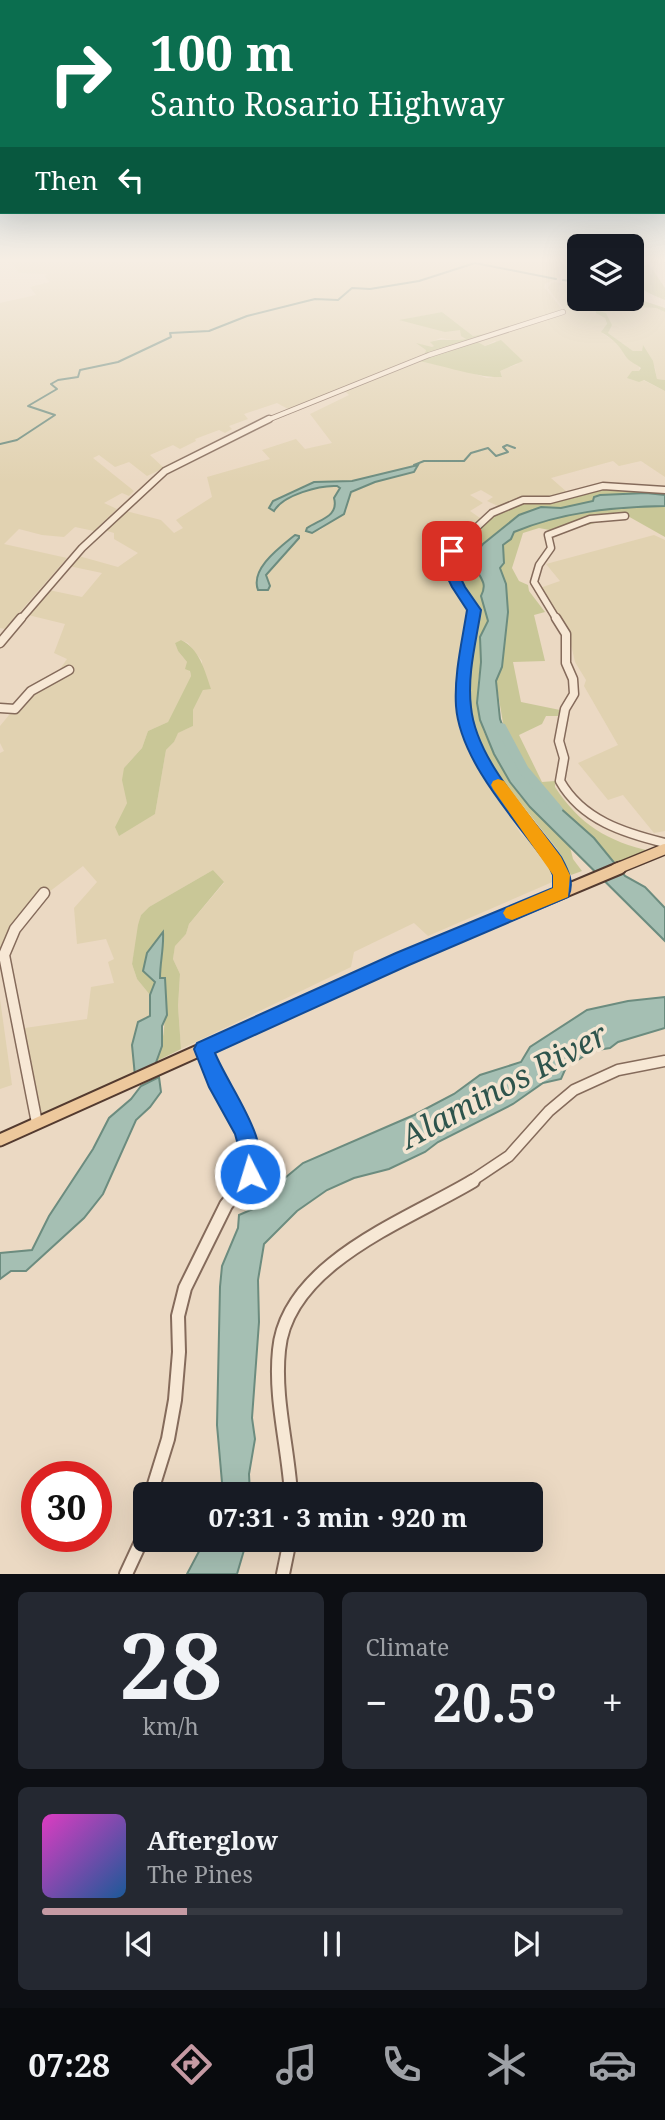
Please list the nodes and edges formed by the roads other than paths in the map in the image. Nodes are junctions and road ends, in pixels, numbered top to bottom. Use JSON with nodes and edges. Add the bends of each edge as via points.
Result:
{"nodes":[{"id":1,"x":493,"y":334,"type":"edge"},
{"id":2,"x":665,"y":490,"type":"edge"},
{"id":3,"x":625,"y":516,"type":"dead end"},
{"id":4,"x":0,"y":643,"type":"edge"},
{"id":5,"x":69,"y":670,"type":"dead end"},
{"id":6,"x":0,"y":708,"type":"edge"},
{"id":7,"x":665,"y":843,"type":"edge"},
{"id":8,"x":665,"y":849,"type":"edge"},
{"id":9,"x":562,"y":892,"type":"junction"},
{"id":10,"x":44,"y":893,"type":"dead end"},
{"id":11,"x":204,"y":1049,"type":"junction"},
{"id":12,"x":665,"y":1061,"type":"edge"},
{"id":13,"x":37,"y":1123,"type":"junction"},
{"id":14,"x":0,"y":1140,"type":"edge"},
{"id":15,"x":155,"y":1482,"type":"edge"},
{"id":16,"x":291,"y":1482,"type":"edge"},
{"id":17,"x":136,"y":1552,"type":"edge"},
{"id":18,"x":288,"y":1552,"type":"edge"},
{"id":19,"x":126,"y":1574,"type":"edge"},
{"id":20,"x":283,"y":1574,"type":"edge"}],
"edges":[{"from":1,"to":4,"type":"street","via":[[309,402],[165,471],[82,548]]},
{"from":2,"to":9,"type":"street","via":[[603,486],[550,500],[523,500],[487,517],[447,559],[474,610],[463,679],[468,732],[483,764],[555,862],[562,875]]},
{"from":3,"to":7,"type":"street","via":[[582,521],[552,532],[548,535],[551,548],[534,582],[566,634],[566,663],[573,679],[574,694],[565,709],[559,741],[564,788],[596,819],[631,835]]},
{"from":5,"to":6,"type":"street","via":[[31,691],[15,709]]},
{"from":8,"to":9,"type":"main road"},
{"from":9,"to":11,"type":"main road"},
{"from":10,"to":13,"type":"street","via":[[15,929],[4,955]]},
{"from":11,"to":13,"type":"main road"},
{"from":11,"to":15,"type":"street","via":[[244,1130],[252,1165],[226,1205],[185,1288],[178,1316],[175,1400]]},
{"from":12,"to":16,"type":"street","via":[[624,1069],[574,1090],[494,1168],[338,1261],[309,1284],[288,1310],[279,1358]]},
{"from":13,"to":14,"type":"main road"},
{"from":17,"to":19,"type":"street"},
{"from":18,"to":20,"type":"street"}]}
